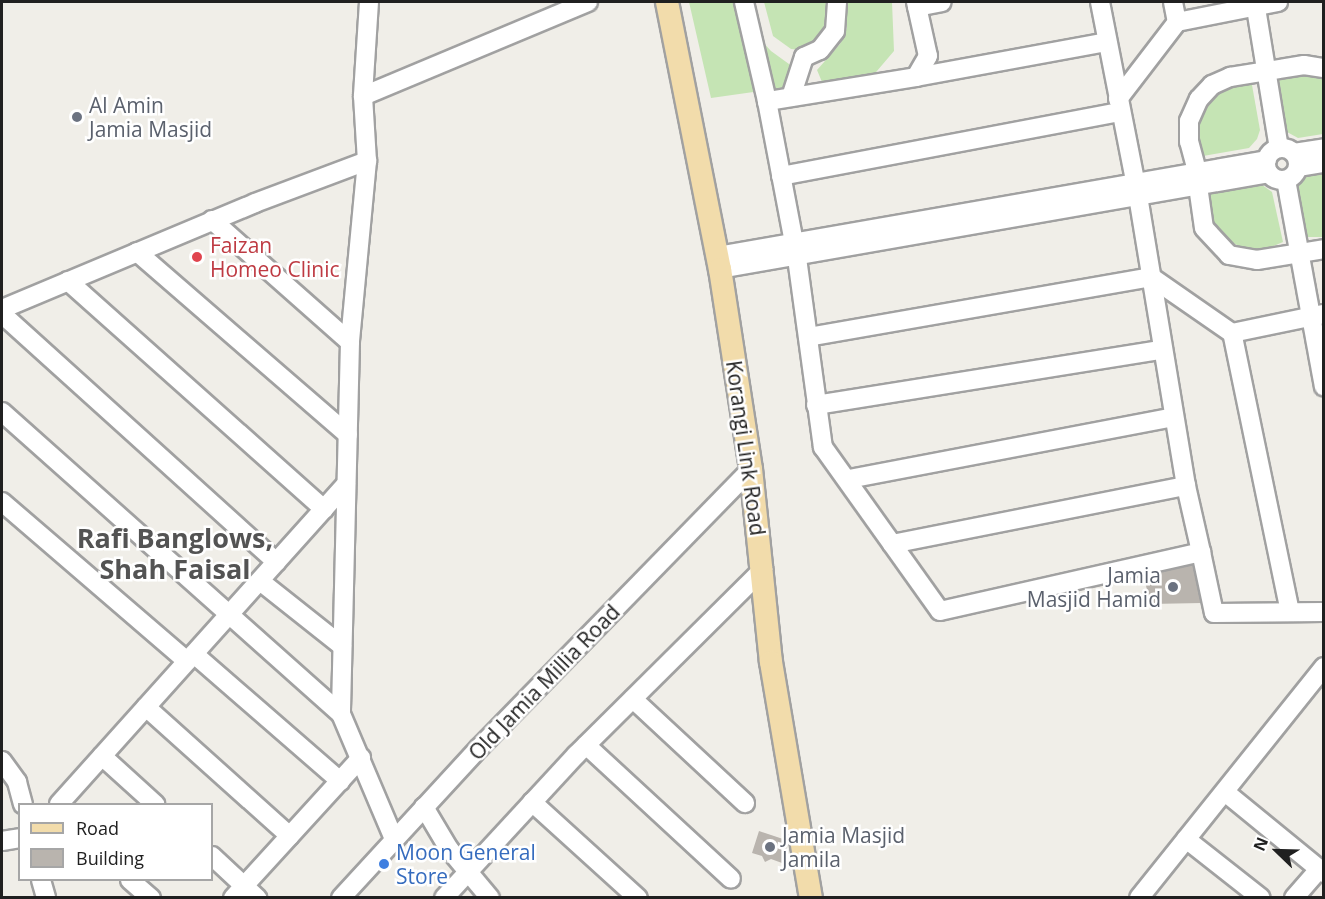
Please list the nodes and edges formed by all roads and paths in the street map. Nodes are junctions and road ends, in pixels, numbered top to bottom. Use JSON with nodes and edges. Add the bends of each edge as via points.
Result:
{"nodes":[{"id":1,"x":369,"y":2,"type":"edge"},
{"id":2,"x":588,"y":2,"type":"edge"},
{"id":3,"x":667,"y":2,"type":"edge"},
{"id":4,"x":744,"y":2,"type":"edge"},
{"id":5,"x":837,"y":2,"type":"edge"},
{"id":6,"x":942,"y":2,"type":"edge"},
{"id":7,"x":1100,"y":2,"type":"edge"},
{"id":8,"x":1173,"y":2,"type":"edge"},
{"id":9,"x":1278,"y":2,"type":"edge"},
{"id":10,"x":1256,"y":3,"type":"edge"},
{"id":11,"x":917,"y":4,"type":"edge"},
{"id":12,"x":1177,"y":22,"type":"junction"},
{"id":13,"x":1107,"y":42,"type":"junction"},
{"id":14,"x":1323,"y":68,"type":"edge"},
{"id":15,"x":1267,"y":72,"type":"junction"},
{"id":16,"x":916,"y":77,"type":"junction"},
{"id":17,"x":363,"y":96,"type":"junction"},
{"id":18,"x":791,"y":97,"type":"junction"},
{"id":19,"x":767,"y":101,"type":"junction"},
{"id":20,"x":1119,"y":106,"type":"junction"},
{"id":21,"x":1323,"y":148,"type":"edge"},
{"id":22,"x":368,"y":161,"type":"junction"},
{"id":23,"x":1282,"y":163,"type":"junction"},
{"id":24,"x":1323,"y":163,"type":"edge"},
{"id":25,"x":781,"y":176,"type":"junction"},
{"id":26,"x":1197,"y":179,"type":"junction"},
{"id":27,"x":1137,"y":189,"type":"junction"},
{"id":28,"x":212,"y":220,"type":"junction"},
{"id":29,"x":1323,"y":249,"type":"edge"},
{"id":30,"x":137,"y":252,"type":"junction"},
{"id":31,"x":796,"y":252,"type":"junction"},
{"id":32,"x":1299,"y":254,"type":"junction"},
{"id":33,"x":718,"y":262,"type":"junction"},
{"id":34,"x":1151,"y":277,"type":"junction"},
{"id":35,"x":68,"y":281,"type":"junction"},
{"id":36,"x":2,"y":309,"type":"edge"},
{"id":37,"x":2,"y":314,"type":"edge"},
{"id":38,"x":1317,"y":315,"type":"edge"},
{"id":39,"x":1233,"y":333,"type":"junction"},
{"id":40,"x":808,"y":337,"type":"junction"},
{"id":41,"x":350,"y":342,"type":"junction"},
{"id":42,"x":1161,"y":350,"type":"junction"},
{"id":43,"x":1323,"y":387,"type":"edge"},
{"id":44,"x":816,"y":405,"type":"junction"},
{"id":45,"x":2,"y":412,"type":"edge"},
{"id":46,"x":1174,"y":417,"type":"junction"},
{"id":47,"x":348,"y":435,"type":"junction"},
{"id":48,"x":751,"y":469,"type":"junction"},
{"id":49,"x":849,"y":479,"type":"junction"},
{"id":50,"x":346,"y":484,"type":"junction"},
{"id":51,"x":1186,"y":486,"type":"junction"},
{"id":52,"x":2,"y":502,"type":"edge"},
{"id":53,"x":324,"y":509,"type":"junction"},
{"id":54,"x":892,"y":544,"type":"junction"},
{"id":55,"x":1201,"y":552,"type":"junction"},
{"id":56,"x":276,"y":562,"type":"junction"},
{"id":57,"x":764,"y":569,"type":"junction"},
{"id":58,"x":260,"y":581,"type":"junction"},
{"id":59,"x":1290,"y":612,"type":"junction"},
{"id":60,"x":1323,"y":612,"type":"edge"},
{"id":61,"x":228,"y":615,"type":"junction"},
{"id":62,"x":342,"y":646,"type":"junction"},
{"id":63,"x":191,"y":658,"type":"junction"},
{"id":64,"x":1320,"y":676,"type":"edge"},
{"id":65,"x":633,"y":699,"type":"junction"},
{"id":66,"x":146,"y":707,"type":"junction"},
{"id":67,"x":341,"y":714,"type":"junction"},
{"id":68,"x":586,"y":745,"type":"junction"},
{"id":69,"x":102,"y":756,"type":"junction"},
{"id":70,"x":361,"y":758,"type":"junction"},
{"id":71,"x":2,"y":761,"type":"edge"},
{"id":72,"x":340,"y":781,"type":"junction"},
{"id":73,"x":1225,"y":792,"type":"junction"},
{"id":74,"x":532,"y":802,"type":"junction"},
{"id":75,"x":23,"y":803,"type":"edge"},
{"id":76,"x":60,"y":803,"type":"edge"},
{"id":77,"x":154,"y":803,"type":"edge"},
{"id":78,"x":745,"y":803,"type":"dead end"},
{"id":79,"x":424,"y":807,"type":"junction"},
{"id":80,"x":290,"y":836,"type":"junction"},
{"id":81,"x":18,"y":838,"type":"edge"},
{"id":82,"x":394,"y":839,"type":"junction"},
{"id":83,"x":1186,"y":839,"type":"junction"},
{"id":84,"x":2,"y":841,"type":"edge"},
{"id":85,"x":213,"y":857,"type":"edge"},
{"id":86,"x":468,"y":871,"type":"junction"},
{"id":87,"x":1321,"y":871,"type":"edge"},
{"id":88,"x":731,"y":879,"type":"dead end"},
{"id":89,"x":42,"y":881,"type":"edge"},
{"id":90,"x":132,"y":881,"type":"edge"},
{"id":91,"x":238,"y":891,"type":"edge"},
{"id":92,"x":1145,"y":895,"type":"edge"},
{"id":93,"x":46,"y":897,"type":"edge"},
{"id":94,"x":151,"y":897,"type":"edge"},
{"id":95,"x":257,"y":897,"type":"edge"},
{"id":96,"x":341,"y":897,"type":"edge"},
{"id":97,"x":444,"y":897,"type":"edge"},
{"id":98,"x":490,"y":897,"type":"edge"},
{"id":99,"x":638,"y":897,"type":"edge"},
{"id":100,"x":812,"y":897,"type":"edge"},
{"id":101,"x":1261,"y":897,"type":"edge"},
{"id":102,"x":1294,"y":897,"type":"edge"}],
"edges":[{"from":1,"to":17,"type":"street"},
{"from":2,"to":17,"type":"street"},
{"from":3,"to":33,"type":"main road","name":"Korangi Link Road"},
{"from":4,"to":19,"type":"street"},
{"from":5,"to":18,"type":"street","via":[[835,31],[820,50],[804,57]]},
{"from":6,"to":11,"type":"street"},
{"from":7,"to":13,"type":"street"},
{"from":8,"to":12,"type":"street"},
{"from":9,"to":10,"type":"street"},
{"from":10,"to":12,"type":"street"},
{"from":10,"to":15,"type":"street"},
{"from":11,"to":16,"type":"street","via":[[928,56]]},
{"from":12,"to":20,"type":"street"},
{"from":13,"to":16,"type":"street"},
{"from":13,"to":20,"type":"street"},
{"from":14,"to":15,"type":"street","via":[[1304,65]]},
{"from":15,"to":23,"type":"street"},
{"from":15,"to":26,"type":"street","via":[[1230,77],[1212,85],[1198,99],[1189,121]]},
{"from":16,"to":18,"type":"street"},
{"from":17,"to":22,"type":"street"},
{"from":18,"to":19,"type":"street"},
{"from":19,"to":25,"type":"street"},
{"from":20,"to":25,"type":"street"},
{"from":20,"to":27,"type":"street"},
{"from":21,"to":23,"type":"street"},
{"from":22,"to":28,"type":"street"},
{"from":22,"to":41,"type":"street"},
{"from":23,"to":24,"type":"street"},
{"from":23,"to":26,"type":"street"},
{"from":23,"to":32,"type":"street"},
{"from":25,"to":31,"type":"street"},
{"from":26,"to":27,"type":"street"},
{"from":26,"to":32,"type":"street","via":[[1204,228],[1229,255],[1257,260]]},
{"from":27,"to":31,"type":"street"},
{"from":27,"to":34,"type":"street"},
{"from":28,"to":30,"type":"street"},
{"from":28,"to":41,"type":"street"},
{"from":29,"to":32,"type":"street"},
{"from":30,"to":35,"type":"street"},
{"from":30,"to":47,"type":"street"},
{"from":31,"to":33,"type":"street"},
{"from":31,"to":40,"type":"street"},
{"from":32,"to":38,"type":"street"},
{"from":33,"to":48,"type":"main road","name":"Korangi Link Road"},
{"from":34,"to":39,"type":"street"},
{"from":34,"to":40,"type":"street"},
{"from":34,"to":42,"type":"street"},
{"from":35,"to":36,"type":"street"},
{"from":35,"to":53,"type":"street"},
{"from":37,"to":56,"type":"street"},
{"from":38,"to":39,"type":"street"},
{"from":38,"to":43,"type":"street"},
{"from":39,"to":59,"type":"street"},
{"from":40,"to":44,"type":"street"},
{"from":41,"to":47,"type":"street"},
{"from":42,"to":44,"type":"street"},
{"from":42,"to":46,"type":"street"},
{"from":44,"to":49,"type":"street","via":[[823,447]]},
{"from":45,"to":61,"type":"street"},
{"from":46,"to":49,"type":"street"},
{"from":46,"to":51,"type":"street"},
{"from":47,"to":50,"type":"street"},
{"from":48,"to":57,"type":"main road","name":"Korangi Link Road"},
{"from":48,"to":79,"type":"street","name":"Old Jamia Millia Road"},
{"from":49,"to":54,"type":"street"},
{"from":50,"to":53,"type":"street"},
{"from":50,"to":62,"type":"street"},
{"from":51,"to":54,"type":"street"},
{"from":51,"to":55,"type":"street"},
{"from":52,"to":63,"type":"street"},
{"from":53,"to":56,"type":"street"},
{"from":54,"to":55,"type":"street","via":[[940,611]]},
{"from":55,"to":59,"type":"street","via":[[1214,613]]},
{"from":56,"to":58,"type":"street"},
{"from":57,"to":65,"type":"street"},
{"from":57,"to":100,"type":"main road","name":"Korangi Link Road","via":[[771,662]]},
{"from":58,"to":61,"type":"street"},
{"from":58,"to":62,"type":"street"},
{"from":59,"to":60,"type":"street"},
{"from":61,"to":63,"type":"street"},
{"from":61,"to":67,"type":"street"},
{"from":62,"to":67,"type":"street"},
{"from":63,"to":66,"type":"street"},
{"from":63,"to":72,"type":"street"},
{"from":64,"to":73,"type":"street"},
{"from":65,"to":68,"type":"street"},
{"from":65,"to":78,"type":"street"},
{"from":66,"to":69,"type":"street"},
{"from":66,"to":80,"type":"street"},
{"from":67,"to":70,"type":"street"},
{"from":68,"to":74,"type":"street"},
{"from":68,"to":88,"type":"street"},
{"from":69,"to":76,"type":"street"},
{"from":69,"to":77,"type":"street"},
{"from":70,"to":72,"type":"street"},
{"from":70,"to":82,"type":"street"},
{"from":71,"to":75,"type":"street","via":[[17,782]]},
{"from":72,"to":80,"type":"street"},
{"from":73,"to":83,"type":"street"},
{"from":73,"to":87,"type":"street"},
{"from":74,"to":86,"type":"street"},
{"from":74,"to":99,"type":"street"},
{"from":79,"to":82,"type":"street","name":"Old Jamia Millia Road"},
{"from":79,"to":86,"type":"street","via":[[449,849]]},
{"from":80,"to":91,"type":"street"},
{"from":81,"to":84,"type":"street"},
{"from":82,"to":96,"type":"street","name":"Old Jamia Millia Road"},
{"from":83,"to":92,"type":"street"},
{"from":83,"to":101,"type":"street"},
{"from":85,"to":91,"type":"street"},
{"from":86,"to":97,"type":"street"},
{"from":86,"to":98,"type":"street"},
{"from":87,"to":102,"type":"street"},
{"from":89,"to":93,"type":"street"},
{"from":90,"to":94,"type":"street"},
{"from":91,"to":95,"type":"street"}]}
